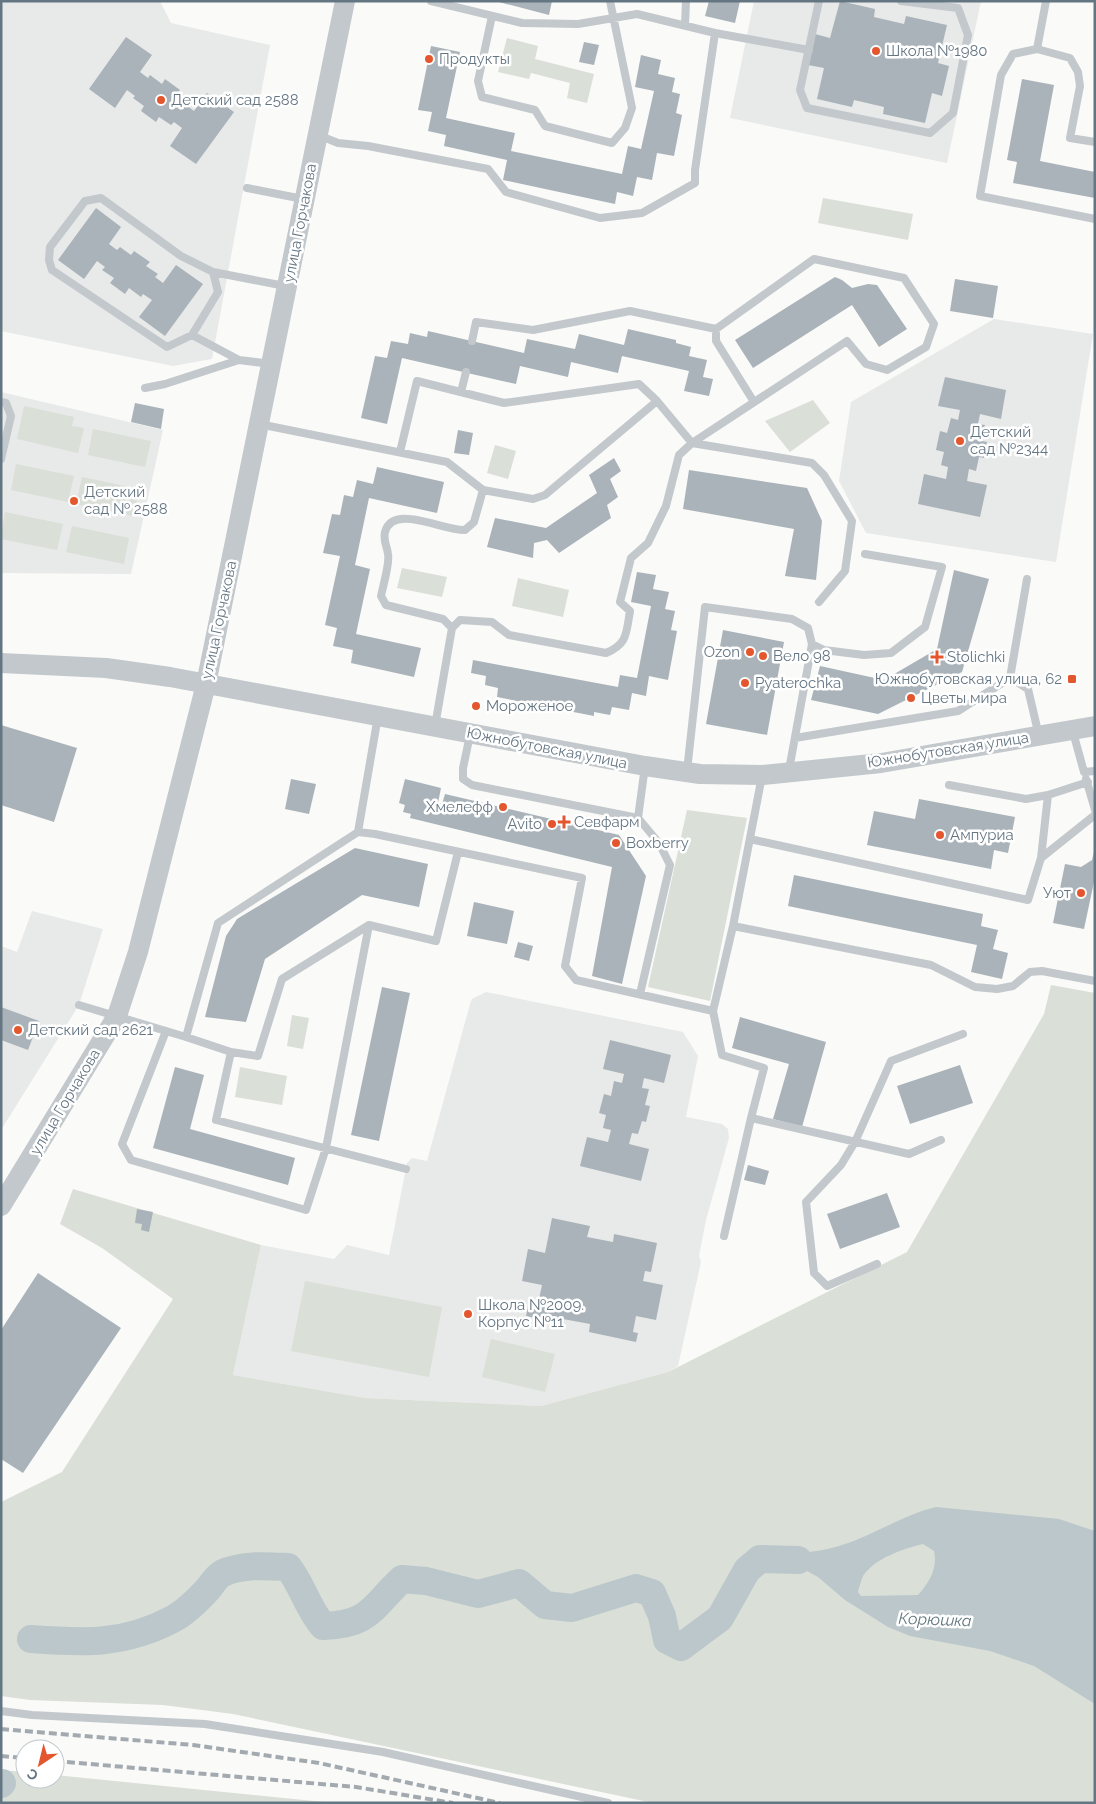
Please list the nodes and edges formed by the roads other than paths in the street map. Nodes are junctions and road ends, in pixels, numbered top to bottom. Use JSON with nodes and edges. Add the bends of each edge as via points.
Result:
{"nodes":[{"id":1,"x":346,"y":1,"type":"edge"},
{"id":2,"x":431,"y":1,"type":"edge"},
{"id":3,"x":610,"y":1,"type":"edge"},
{"id":4,"x":686,"y":1,"type":"edge"},
{"id":5,"x":819,"y":1,"type":"edge"},
{"id":6,"x":900,"y":1,"type":"edge"},
{"id":7,"x":1046,"y":1,"type":"edge"},
{"id":8,"x":492,"y":16,"type":"junction"},
{"id":9,"x":615,"y":18,"type":"junction"},
{"id":10,"x":685,"y":25,"type":"junction"},
{"id":11,"x":715,"y":33,"type":"junction"},
{"id":12,"x":809,"y":50,"type":"junction"},
{"id":13,"x":1037,"y":50,"type":"junction"},
{"id":14,"x":318,"y":135,"type":"junction"},
{"id":15,"x":1095,"y":142,"type":"edge"},
{"id":16,"x":247,"y":188,"type":"dead end"},
{"id":17,"x":305,"y":199,"type":"junction"},
{"id":18,"x":1095,"y":218,"type":"edge"},
{"id":19,"x":213,"y":272,"type":"junction"},
{"id":20,"x":287,"y":286,"type":"junction"},
{"id":21,"x":716,"y":329,"type":"junction"},
{"id":22,"x":192,"y":335,"type":"junction"},
{"id":23,"x":472,"y":341,"type":"dead end"},
{"id":24,"x":238,"y":360,"type":"junction"},
{"id":25,"x":271,"y":364,"type":"junction"},
{"id":26,"x":466,"y":372,"type":"dead end"},
{"id":27,"x":145,"y":388,"type":"dead end"},
{"id":28,"x":461,"y":392,"type":"junction"},
{"id":29,"x":656,"y":401,"type":"junction"},
{"id":30,"x":1,"y":402,"type":"edge"},
{"id":31,"x":754,"y":402,"type":"junction"},
{"id":32,"x":259,"y":424,"type":"junction"},
{"id":33,"x":692,"y":443,"type":"junction"},
{"id":34,"x":400,"y":452,"type":"junction"},
{"id":35,"x":1,"y":460,"type":"edge"},
{"id":36,"x":483,"y":490,"type":"junction"},
{"id":37,"x":864,"y":554,"type":"dead end"},
{"id":38,"x":1027,"y":579,"type":"dead end"},
{"id":39,"x":819,"y":602,"type":"dead end"},
{"id":40,"x":452,"y":628,"type":"junction"},
{"id":41,"x":812,"y":644,"type":"junction"},
{"id":42,"x":1,"y":662,"type":"edge"},
{"id":43,"x":1010,"y":678,"type":"junction"},
{"id":44,"x":206,"y":684,"type":"junction"},
{"id":45,"x":378,"y":716,"type":"junction"},
{"id":46,"x":1095,"y":726,"type":"edge"},
{"id":47,"x":435,"y":727,"type":"junction"},
{"id":48,"x":1072,"y":730,"type":"junction"},
{"id":49,"x":470,"y":734,"type":"junction"},
{"id":50,"x":1038,"y":736,"type":"junction"},
{"id":51,"x":795,"y":738,"type":"junction"},
{"id":52,"x":645,"y":766,"type":"junction"},
{"id":53,"x":1095,"y":771,"type":"edge"},
{"id":54,"x":687,"y":772,"type":"junction"},
{"id":55,"x":789,"y":772,"type":"junction"},
{"id":56,"x":1084,"y":772,"type":"junction"},
{"id":57,"x":763,"y":775,"type":"junction"},
{"id":58,"x":1088,"y":782,"type":"junction"},
{"id":59,"x":949,"y":785,"type":"dead end"},
{"id":60,"x":1048,"y":795,"type":"junction"},
{"id":61,"x":1095,"y":810,"type":"edge"},
{"id":62,"x":1095,"y":815,"type":"edge"},
{"id":63,"x":638,"y":818,"type":"junction"},
{"id":64,"x":358,"y":832,"type":"junction"},
{"id":65,"x":750,"y":839,"type":"junction"},
{"id":66,"x":458,"y":852,"type":"junction"},
{"id":67,"x":1041,"y":858,"type":"junction"},
{"id":68,"x":369,"y":925,"type":"junction"},
{"id":69,"x":733,"y":926,"type":"junction"},
{"id":70,"x":1095,"y":981,"type":"edge"},
{"id":71,"x":640,"y":994,"type":"junction"},
{"id":72,"x":79,"y":1005,"type":"dead end"},
{"id":73,"x":713,"y":1011,"type":"junction"},
{"id":74,"x":117,"y":1016,"type":"junction"},
{"id":75,"x":166,"y":1031,"type":"junction"},
{"id":76,"x":963,"y":1034,"type":"dead end"},
{"id":77,"x":186,"y":1037,"type":"junction"},
{"id":78,"x":231,"y":1052,"type":"junction"},
{"id":79,"x":751,"y":1118,"type":"junction"},
{"id":80,"x":942,"y":1140,"type":"dead end"},
{"id":81,"x":856,"y":1142,"type":"junction"},
{"id":82,"x":326,"y":1148,"type":"junction"},
{"id":83,"x":406,"y":1169,"type":"dead end"},
{"id":84,"x":1,"y":1206,"type":"edge"},
{"id":85,"x":724,"y":1236,"type":"dead end"},
{"id":86,"x":877,"y":1264,"type":"dead end"},
{"id":87,"x":1,"y":1710,"type":"edge"},
{"id":88,"x":608,"y":1803,"type":"edge"}],
"edges":[{"from":1,"to":14,"type":"street","name":"улица Горчакова"},
{"from":2,"to":8,"type":"lane"},
{"from":3,"to":9,"type":"lane"},
{"from":4,"to":10,"type":"lane"},
{"from":5,"to":12,"type":"lane"},
{"from":6,"to":12,"type":"lane","via":[[958,8],[968,35],[953,113],[930,134],[807,108],[800,90]]},
{"from":7,"to":13,"type":"lane"},
{"from":8,"to":9,"type":"lane","via":[[522,23],[578,24]]},
{"from":8,"to":9,"type":"lane","via":[[478,81],[482,97],[535,110],[546,126],[612,144],[625,128],[632,108]]},
{"from":9,"to":10,"type":"lane","via":[[637,14]]},
{"from":10,"to":11,"type":"lane"},
{"from":11,"to":12,"type":"lane"},
{"from":11,"to":14,"type":"lane","via":[[695,183],[642,213],[600,218],[506,192],[488,169],[338,143]]},
{"from":13,"to":15,"type":"lane","via":[[1070,58],[1078,72],[1080,86],[1070,138]]},
{"from":13,"to":18,"type":"lane","via":[[1012,54],[1000,75],[980,196]]},
{"from":14,"to":17,"type":"street","name":"улица Горчакова"},
{"from":16,"to":17,"type":"lane"},
{"from":17,"to":20,"type":"street","name":"улица Горчакова"},
{"from":19,"to":20,"type":"lane"},
{"from":19,"to":22,"type":"lane","via":[[218,292]]},
{"from":19,"to":22,"type":"lane","via":[[181,256],[101,198],[85,201],[50,247],[52,270],[167,347]]},
{"from":20,"to":25,"type":"street","name":"улица Горчакова"},
{"from":21,"to":23,"type":"lane","via":[[630,311],[533,330],[476,322]]},
{"from":21,"to":31,"type":"lane","via":[[716,341]]},
{"from":21,"to":31,"type":"lane","via":[[814,259],[904,278],[934,324],[926,346],[887,370],[866,364],[847,340]]},
{"from":22,"to":24,"type":"lane"},
{"from":24,"to":25,"type":"lane"},
{"from":24,"to":27,"type":"lane"},
{"from":25,"to":32,"type":"street","name":"улица Горчакова"},
{"from":26,"to":28,"type":"lane"},
{"from":28,"to":29,"type":"lane","via":[[504,403],[639,384]]},
{"from":28,"to":34,"type":"lane","via":[[417,381]]},
{"from":29,"to":33,"type":"lane"},
{"from":29,"to":36,"type":"lane","via":[[545,495],[533,499]]},
{"from":30,"to":35,"type":"lane","via":[[6,404],[11,416]]},
{"from":31,"to":33,"type":"lane"},
{"from":32,"to":34,"type":"lane"},
{"from":32,"to":44,"type":"street","name":"улица Горчакова"},
{"from":33,"to":39,"type":"lane","via":[[812,463],[824,475],[852,521],[844,571]]},
{"from":33,"to":40,"type":"lane","via":[[679,455],[666,506],[648,543],[631,558],[620,602],[630,611],[625,638],[618,648],[606,653],[509,635],[492,622],[482,620],[460,620]]},
{"from":34,"to":36,"type":"lane","via":[[447,462]]},
{"from":36,"to":40,"type":"lane","via":[[474,522],[465,530],[402,517],[392,521],[385,530],[384,544],[389,555],[381,596],[386,605],[443,619]]},
{"from":37,"to":41,"type":"lane","via":[[942,567],[925,627],[891,653],[856,654],[824,650]]},
{"from":38,"to":43,"type":"lane"},
{"from":40,"to":47,"type":"lane"},
{"from":41,"to":51,"type":"lane"},
{"from":41,"to":54,"type":"lane","via":[[808,628],[792,618],[705,607]]},
{"from":42,"to":44,"type":"street","name":"Южнобутовская улица","via":[[106,668]]},
{"from":43,"to":50,"type":"lane","via":[[1028,689]]},
{"from":43,"to":51,"type":"lane","via":[[958,711]]},
{"from":44,"to":45,"type":"street","name":"Южнобутовская улица"},
{"from":44,"to":74,"type":"street","name":"улица Горчакова","via":[[138,952]]},
{"from":45,"to":47,"type":"street","name":"Южнобутовская улица"},
{"from":45,"to":64,"type":"lane"},
{"from":46,"to":48,"type":"street","name":"Южнобутовская улица"},
{"from":47,"to":49,"type":"street","name":"Южнобутовская улица"},
{"from":48,"to":50,"type":"street","name":"Южнобутовская улица"},
{"from":48,"to":56,"type":"lane"},
{"from":49,"to":52,"type":"street","name":"Южнобутовская улица"},
{"from":49,"to":63,"type":"lane","via":[[463,779],[472,785]]},
{"from":50,"to":55,"type":"street","name":"Южнобутовская улица","via":[[881,763]]},
{"from":51,"to":55,"type":"lane"},
{"from":52,"to":54,"type":"street","name":"Южнобутовская улица"},
{"from":52,"to":63,"type":"lane"},
{"from":53,"to":56,"type":"lane"},
{"from":54,"to":57,"type":"street","name":"Южнобутовская улица"},
{"from":55,"to":57,"type":"street","name":"Южнобутовская улица"},
{"from":56,"to":58,"type":"lane"},
{"from":57,"to":65,"type":"lane"},
{"from":58,"to":60,"type":"lane"},
{"from":58,"to":61,"type":"lane"},
{"from":59,"to":60,"type":"lane","via":[[1026,799]]},
{"from":60,"to":67,"type":"lane"},
{"from":62,"to":67,"type":"lane"},
{"from":63,"to":71,"type":"lane","via":[[659,843],[670,865]]},
{"from":64,"to":66,"type":"lane"},
{"from":64,"to":77,"type":"lane","via":[[218,923]]},
{"from":65,"to":67,"type":"lane","via":[[1028,900]]},
{"from":65,"to":69,"type":"lane"},
{"from":66,"to":68,"type":"lane","via":[[436,941]]},
{"from":66,"to":71,"type":"lane","via":[[582,878],[565,966],[576,980]]},
{"from":68,"to":78,"type":"lane","via":[[282,979],[258,1056]]},
{"from":68,"to":82,"type":"lane"},
{"from":69,"to":70,"type":"lane","via":[[931,965],[975,987],[997,989],[1013,986],[1030,972],[1042,970]]},
{"from":69,"to":73,"type":"lane"},
{"from":71,"to":73,"type":"lane"},
{"from":72,"to":74,"type":"lane"},
{"from":73,"to":79,"type":"lane","via":[[722,1055],[764,1068]]},
{"from":74,"to":75,"type":"lane"},
{"from":74,"to":84,"type":"street","name":"улица Горчакова"},
{"from":75,"to":77,"type":"lane"},
{"from":75,"to":82,"type":"lane","via":[[122,1144],[131,1160],[306,1210]]},
{"from":76,"to":81,"type":"lane","via":[[890,1061]]},
{"from":77,"to":78,"type":"lane"},
{"from":78,"to":82,"type":"lane","via":[[216,1120]]},
{"from":79,"to":81,"type":"lane"},
{"from":79,"to":85,"type":"lane"},
{"from":80,"to":81,"type":"lane","via":[[909,1154]]},
{"from":81,"to":86,"type":"lane","via":[[841,1165],[806,1202],[814,1274],[827,1286]]},
{"from":82,"to":83,"type":"lane"},
{"from":87,"to":88,"type":"lane","via":[[32,1715],[215,1725],[383,1752]]}]}
